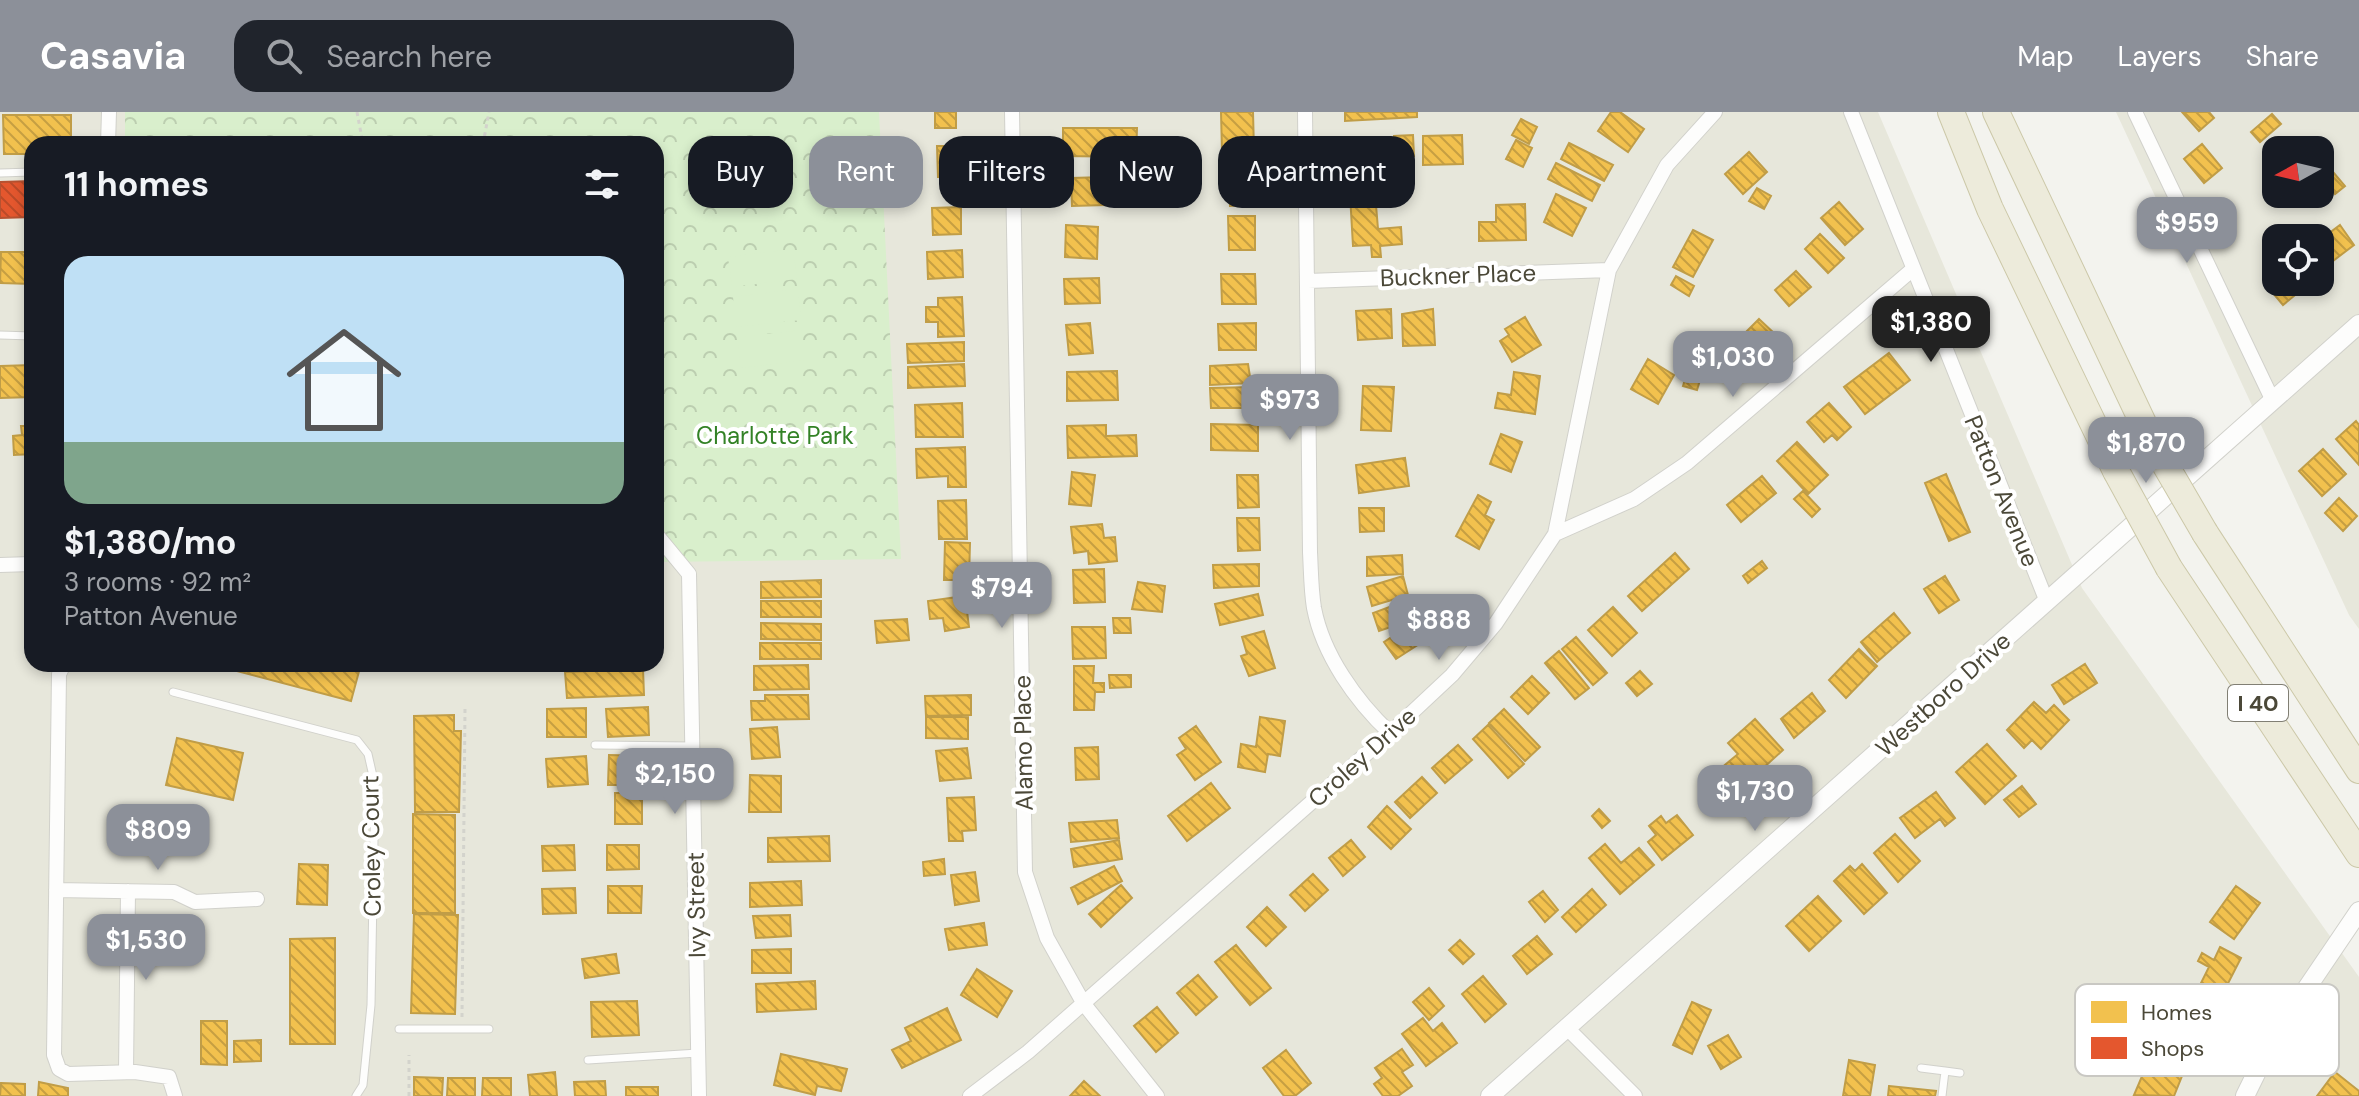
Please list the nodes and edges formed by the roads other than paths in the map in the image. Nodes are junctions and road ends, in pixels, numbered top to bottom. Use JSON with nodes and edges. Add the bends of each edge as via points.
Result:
{"nodes":[{"id":1,"x":109,"y":112,"type":"edge"},
{"id":2,"x":1012,"y":112,"type":"edge"},
{"id":3,"x":1305,"y":112,"type":"edge"},
{"id":4,"x":1715,"y":112,"type":"edge"},
{"id":5,"x":1851,"y":112,"type":"edge"},
{"id":6,"x":1951,"y":112,"type":"edge"},
{"id":7,"x":1996,"y":112,"type":"edge"},
{"id":8,"x":2135,"y":112,"type":"edge"},
{"id":9,"x":108,"y":136,"type":"edge"},
{"id":10,"x":24,"y":172,"type":"edge"},
{"id":11,"x":0,"y":173,"type":"edge"},
{"id":12,"x":1913,"y":269,"type":"junction"},
{"id":13,"x":1609,"y":270,"type":"junction"},
{"id":14,"x":1308,"y":281,"type":"junction"},
{"id":15,"x":2359,"y":324,"type":"edge"},
{"id":16,"x":0,"y":335,"type":"edge"},
{"id":17,"x":24,"y":336,"type":"edge"},
{"id":18,"x":2273,"y":401,"type":"junction"},
{"id":19,"x":1555,"y":534,"type":"junction"},
{"id":20,"x":664,"y":544,"type":"edge"},
{"id":21,"x":24,"y":564,"type":"edge"},
{"id":22,"x":0,"y":565,"type":"edge"},
{"id":23,"x":2047,"y":602,"type":"junction"},
{"id":24,"x":60,"y":672,"type":"edge"},
{"id":25,"x":173,"y":692,"type":"dead end"},
{"id":26,"x":1390,"y":733,"type":"junction"},
{"id":27,"x":595,"y":745,"type":"dead end"},
{"id":28,"x":693,"y":746,"type":"junction"},
{"id":29,"x":2359,"y":770,"type":"edge"},
{"id":30,"x":2353,"y":846,"type":"edge"},
{"id":31,"x":56,"y":890,"type":"junction"},
{"id":32,"x":128,"y":891,"type":"junction"},
{"id":33,"x":257,"y":899,"type":"dead end"},
{"id":34,"x":2359,"y":911,"type":"edge"},
{"id":35,"x":2310,"y":984,"type":"edge"},
{"id":36,"x":1084,"y":1004,"type":"junction"},
{"id":37,"x":1567,"y":1028,"type":"junction"},
{"id":38,"x":399,"y":1029,"type":"dead end"},
{"id":39,"x":489,"y":1029,"type":"dead end"},
{"id":40,"x":698,"y":1053,"type":"junction"},
{"id":41,"x":588,"y":1060,"type":"dead end"},
{"id":42,"x":1921,"y":1068,"type":"dead end"},
{"id":43,"x":1945,"y":1071,"type":"junction"},
{"id":44,"x":126,"y":1072,"type":"junction"},
{"id":45,"x":1960,"y":1073,"type":"dead end"},
{"id":46,"x":2255,"y":1076,"type":"edge"},
{"id":47,"x":175,"y":1096,"type":"edge"},
{"id":48,"x":356,"y":1096,"type":"edge"},
{"id":49,"x":699,"y":1096,"type":"edge"},
{"id":50,"x":970,"y":1096,"type":"edge"},
{"id":51,"x":1157,"y":1096,"type":"edge"},
{"id":52,"x":1490,"y":1096,"type":"edge"},
{"id":53,"x":1635,"y":1096,"type":"edge"},
{"id":54,"x":1942,"y":1096,"type":"edge"},
{"id":55,"x":2245,"y":1096,"type":"edge"}],
"edges":[{"from":1,"to":9,"type":"street"},
{"from":2,"to":36,"type":"street","name":"Alamo Place","via":[[1025,872],[1047,938]]},
{"from":3,"to":14,"type":"street"},
{"from":4,"to":13,"type":"street","name":"Croley Drive","via":[[1667,165]]},
{"from":5,"to":12,"type":"street","name":"Patton Avenue"},
{"from":6,"to":30,"type":"highway","number":"I 40","bridge":true,"via":[[1990,209],[2116,471],[2169,568]]},
{"from":7,"to":29,"type":"highway","number":"I 40","bridge":true,"via":[[2152,442]]},
{"from":8,"to":18,"type":"street"},
{"from":10,"to":11,"type":"lane"},
{"from":12,"to":19,"type":"street","via":[[1687,463],[1634,499]]},
{"from":12,"to":23,"type":"street","name":"Patton Avenue"},
{"from":13,"to":14,"type":"street","name":"Buckner Place"},
{"from":13,"to":19,"type":"street","name":"Croley Drive"},
{"from":14,"to":26,"type":"street","via":[[1314,609],[1337,664],[1366,710]]},
{"from":15,"to":18,"type":"street","name":"Westboro Drive"},
{"from":16,"to":17,"type":"lane"},
{"from":18,"to":23,"type":"street","name":"Westboro Drive"},
{"from":19,"to":26,"type":"street","name":"Croley Drive","via":[[1487,633],[1452,675]]},
{"from":20,"to":28,"type":"street","name":"Ivy Street","via":[[689,574]]},
{"from":21,"to":22,"type":"street"},
{"from":23,"to":37,"type":"street","name":"Westboro Drive"},
{"from":24,"to":31,"type":"street"},
{"from":25,"to":48,"type":"lane","name":"Croley Court","via":[[357,740],[368,754],[375,785],[371,1005],[363,1085]]},
{"from":26,"to":36,"type":"street","name":"Croley Drive"},
{"from":27,"to":28,"type":"lane"},
{"from":28,"to":40,"type":"street","name":"Ivy Street"},
{"from":31,"to":32,"type":"street"},
{"from":31,"to":44,"type":"street","via":[[54,1055],[59,1069],[82,1076]]},
{"from":32,"to":33,"type":"street","via":[[174,892],[195,902]]},
{"from":32,"to":44,"type":"street"},
{"from":34,"to":35,"type":"street"},
{"from":36,"to":50,"type":"street","name":"Croley Drive"},
{"from":36,"to":51,"type":"street","name":"Alamo Place"},
{"from":37,"to":52,"type":"street","name":"Westboro Drive"},
{"from":37,"to":53,"type":"street"},
{"from":38,"to":39,"type":"lane"},
{"from":40,"to":41,"type":"lane"},
{"from":40,"to":49,"type":"street","name":"Ivy Street"},
{"from":42,"to":43,"type":"lane"},
{"from":43,"to":45,"type":"lane"},
{"from":43,"to":54,"type":"lane"},
{"from":44,"to":47,"type":"street","via":[[169,1077]]},
{"from":46,"to":55,"type":"street"}]}
